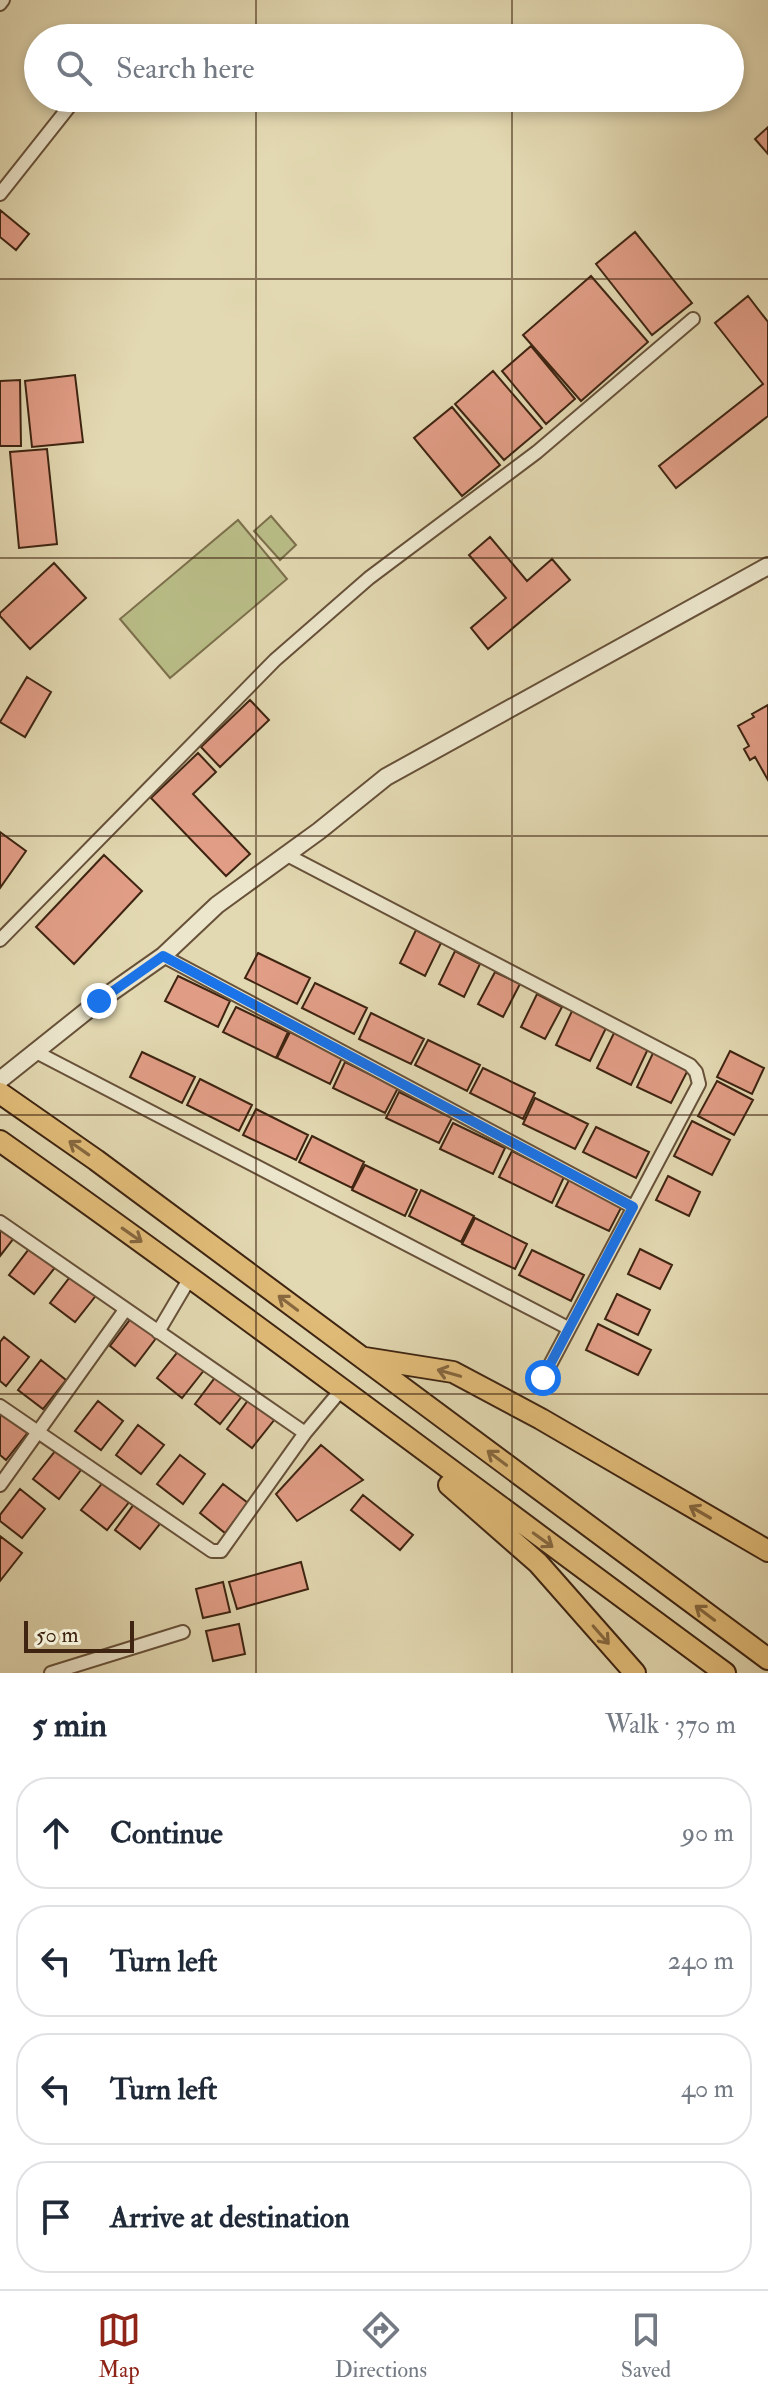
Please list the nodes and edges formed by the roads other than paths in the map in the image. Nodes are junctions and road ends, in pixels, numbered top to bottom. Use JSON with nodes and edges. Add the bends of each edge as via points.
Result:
{"nodes":[{"id":1,"x":65,"y":112,"type":"edge"},
{"id":2,"x":0,"y":194,"type":"edge"},
{"id":3,"x":693,"y":319,"type":"dead end"},
{"id":4,"x":768,"y":566,"type":"edge"},
{"id":5,"x":287,"y":855,"type":"junction"},
{"id":6,"x":0,"y":940,"type":"edge"},
{"id":7,"x":163,"y":956,"type":"junction"},
{"id":8,"x":34,"y":1051,"type":"junction"},
{"id":9,"x":0,"y":1080,"type":"edge"},
{"id":10,"x":0,"y":1093,"type":"edge"},
{"id":11,"x":0,"y":1141,"type":"edge"},
{"id":12,"x":633,"y":1207,"type":"junction"},
{"id":13,"x":0,"y":1222,"type":"edge"},
{"id":14,"x":191,"y":1276,"type":"junction"},
{"id":15,"x":125,"y":1310,"type":"junction"},
{"id":16,"x":568,"y":1328,"type":"junction"},
{"id":17,"x":158,"y":1332,"type":"junction"},
{"id":18,"x":362,"y":1357,"type":"junction"},
{"id":19,"x":543,"y":1378,"type":"dead end"},
{"id":20,"x":341,"y":1390,"type":"junction"},
{"id":21,"x":0,"y":1406,"type":"edge"},
{"id":22,"x":37,"y":1432,"type":"junction"},
{"id":23,"x":305,"y":1433,"type":"junction"},
{"id":24,"x":0,"y":1485,"type":"edge"},
{"id":25,"x":768,"y":1551,"type":"edge"},
{"id":26,"x":183,"y":1632,"type":"dead end"},
{"id":27,"x":768,"y":1659,"type":"edge"},
{"id":28,"x":51,"y":1673,"type":"edge"},
{"id":29,"x":635,"y":1673,"type":"edge"},
{"id":30,"x":725,"y":1673,"type":"edge"}],
"edges":[{"from":1,"to":2,"type":"street"},
{"from":3,"to":6,"type":"street","via":[[537,452],[369,578],[275,660]]},
{"from":4,"to":5,"type":"street","via":[[386,777]]},
{"from":5,"to":7,"type":"street","via":[[217,905]]},
{"from":5,"to":12,"type":"street","via":[[690,1065],[699,1084]]},
{"from":7,"to":8,"type":"street"},
{"from":7,"to":12,"type":"street"},
{"from":8,"to":9,"type":"street"},
{"from":8,"to":16,"type":"street"},
{"from":18,"to":10,"type":"highway","one_way":true},
{"from":11,"to":14,"type":"highway","one_way":true},
{"from":12,"to":16,"type":"street"},
{"from":13,"to":15,"type":"street"},
{"from":14,"to":17,"type":"street"},
{"from":14,"to":20,"type":"highway"},
{"from":15,"to":17,"type":"street"},
{"from":15,"to":22,"type":"street"},
{"from":16,"to":19,"type":"street"},
{"from":17,"to":23,"type":"street"},
{"from":25,"to":18,"type":"highway","one_way":true,"via":[[453,1372]]},
{"from":27,"to":18,"type":"highway","one_way":true},
{"from":20,"to":23,"type":"street"},
{"from":20,"to":29,"type":"highway","one_way":true,"via":[[538,1563]]},
{"from":20,"to":30,"type":"highway","one_way":true},
{"from":21,"to":22,"type":"street"},
{"from":22,"to":23,"type":"street","via":[[212,1551],[221,1551],[230,1541]]},
{"from":22,"to":24,"type":"street"},
{"from":26,"to":28,"type":"street"}]}
